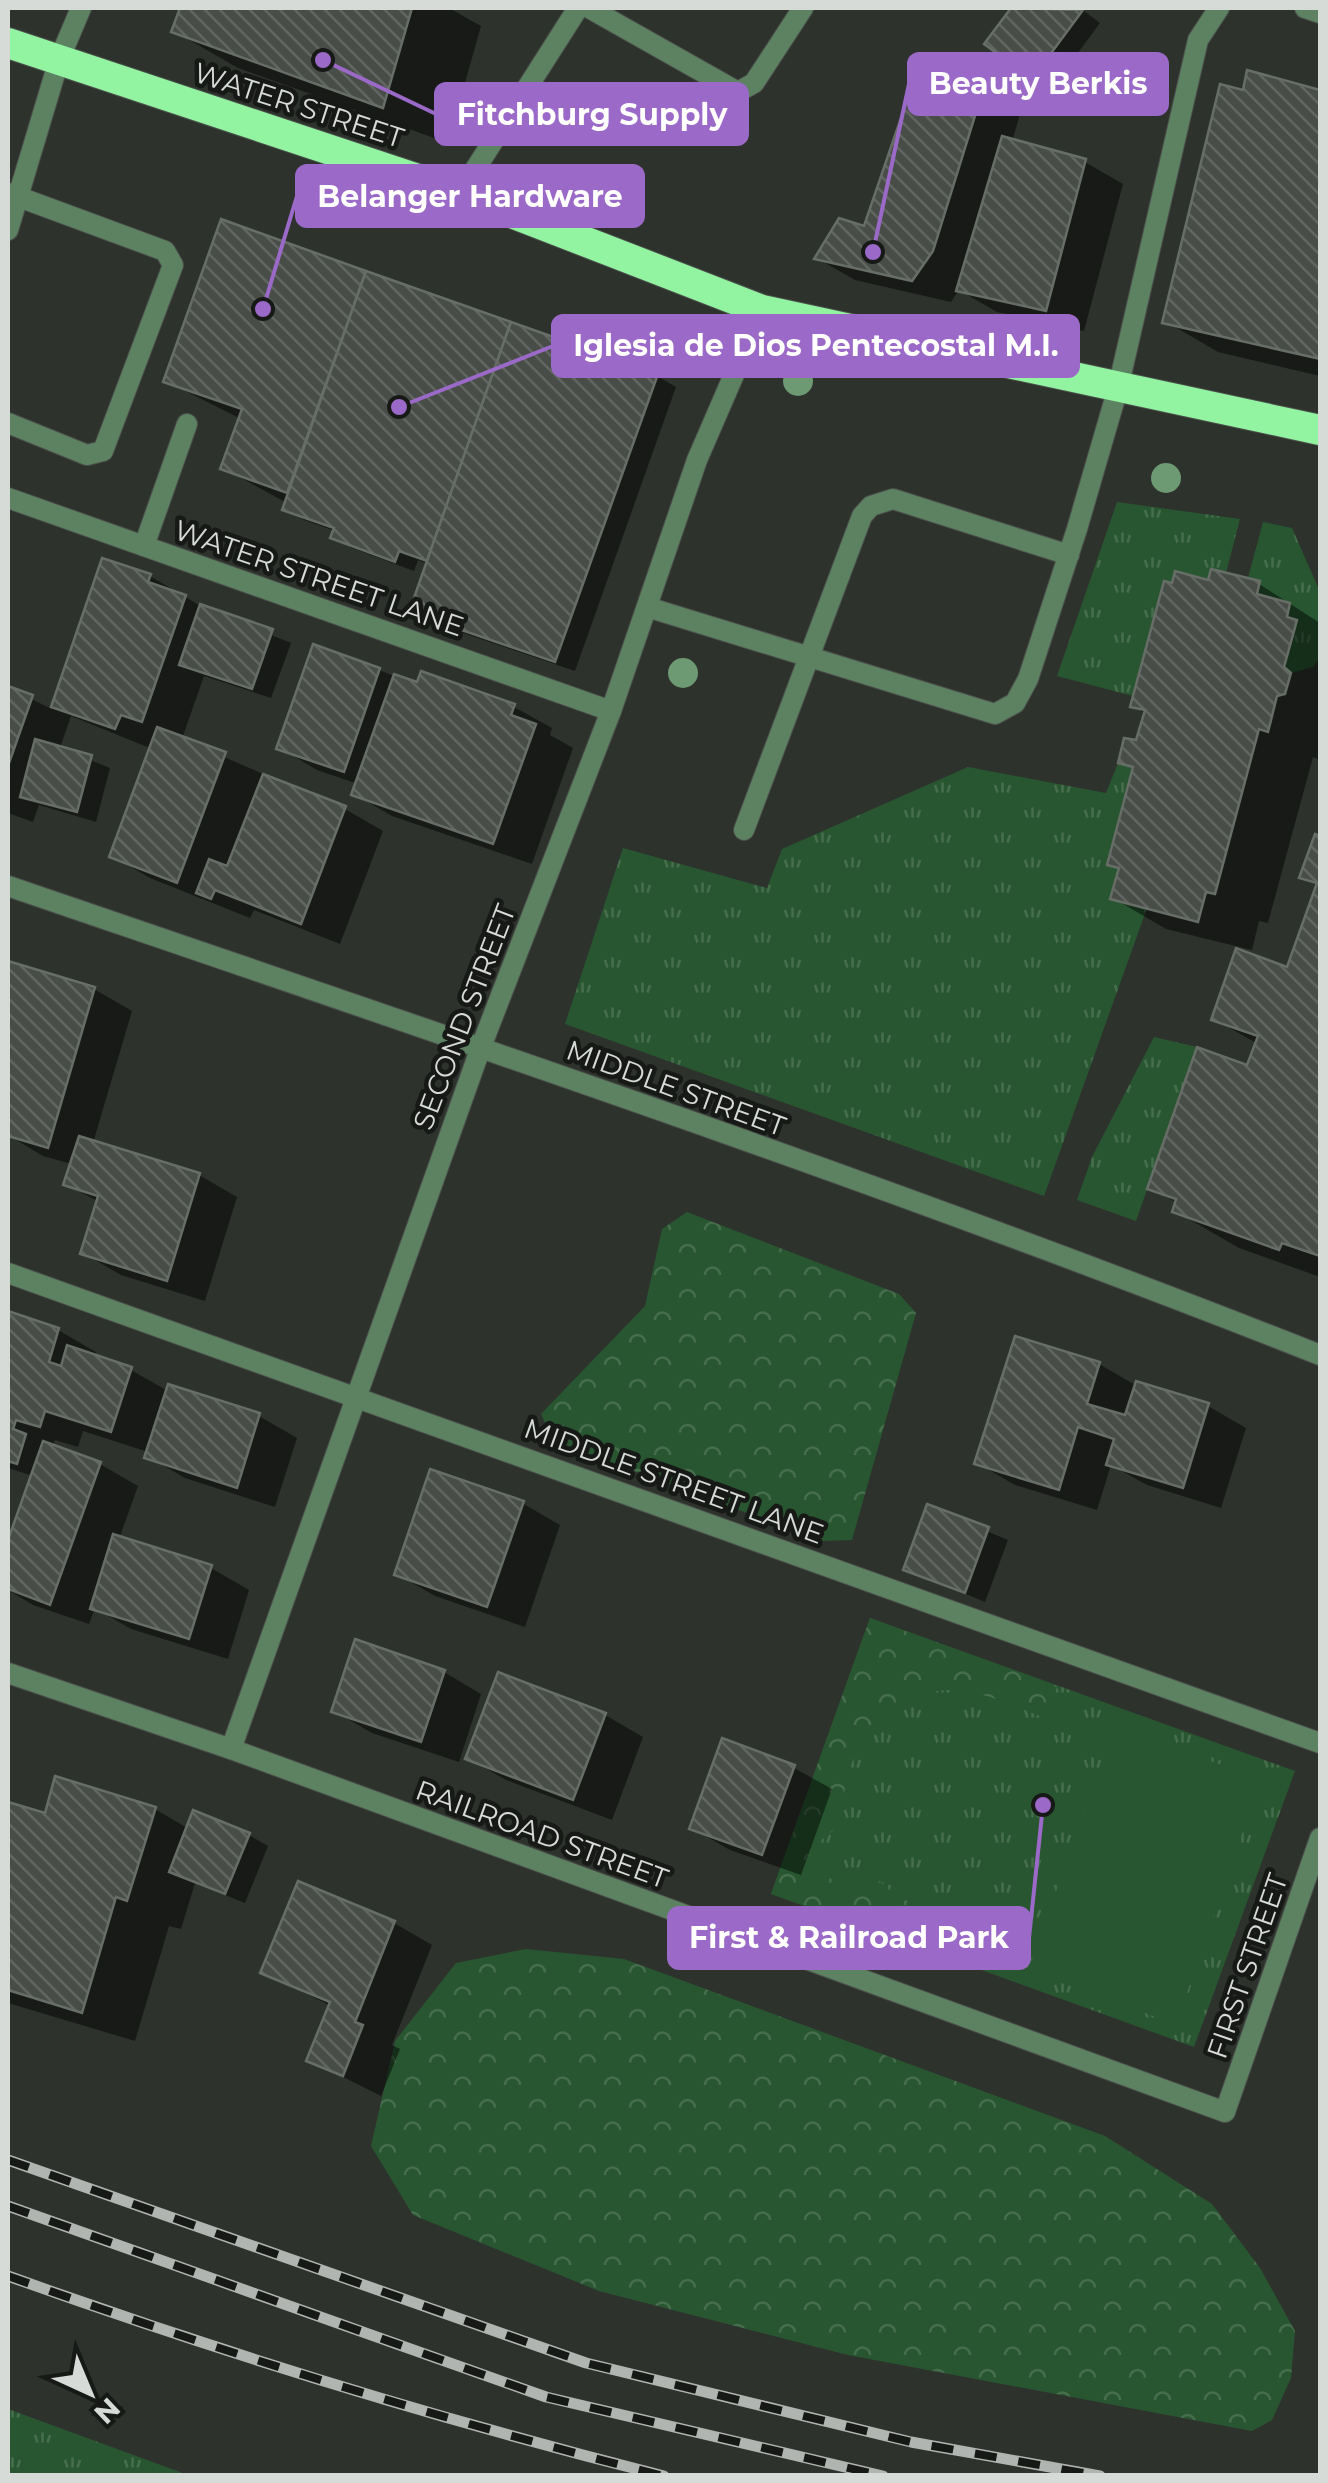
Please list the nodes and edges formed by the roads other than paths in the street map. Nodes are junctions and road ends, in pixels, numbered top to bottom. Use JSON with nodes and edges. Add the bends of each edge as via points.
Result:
{"nodes":[{"id":1,"x":81,"y":8,"type":"edge"},
{"id":2,"x":578,"y":8,"type":"edge"},
{"id":3,"x":589,"y":8,"type":"edge"},
{"id":4,"x":802,"y":8,"type":"edge"},
{"id":5,"x":1219,"y":8,"type":"edge"},
{"id":6,"x":1304,"y":8,"type":"edge"},
{"id":7,"x":1320,"y":13,"type":"edge"},
{"id":8,"x":8,"y":42,"type":"edge"},
{"id":9,"x":60,"y":60,"type":"junction"},
{"id":10,"x":460,"y":193,"type":"junction"},
{"id":11,"x":13,"y":194,"type":"edge"},
{"id":12,"x":8,"y":230,"type":"edge"},
{"id":13,"x":762,"y":310,"type":"junction"},
{"id":14,"x":1118,"y":388,"type":"junction"},
{"id":15,"x":8,"y":423,"type":"edge"},
{"id":16,"x":187,"y":424,"type":"dead end"},
{"id":17,"x":1320,"y":430,"type":"edge"},
{"id":18,"x":8,"y":498,"type":"edge"},
{"id":19,"x":144,"y":546,"type":"junction"},
{"id":20,"x":1069,"y":554,"type":"junction"},
{"id":21,"x":647,"y":607,"type":"junction"},
{"id":22,"x":806,"y":657,"type":"junction"},
{"id":23,"x":611,"y":712,"type":"junction"},
{"id":24,"x":744,"y":830,"type":"dead end"},
{"id":25,"x":8,"y":886,"type":"edge"},
{"id":26,"x":480,"y":1047,"type":"junction"},
{"id":27,"x":8,"y":1273,"type":"edge"},
{"id":28,"x":1320,"y":1355,"type":"edge"},
{"id":29,"x":356,"y":1396,"type":"junction"},
{"id":30,"x":8,"y":1673,"type":"edge"},
{"id":31,"x":1320,"y":1743,"type":"edge"},
{"id":32,"x":230,"y":1749,"type":"junction"},
{"id":33,"x":1320,"y":1838,"type":"edge"},
{"id":34,"x":1225,"y":2112,"type":"joint"}],
"edges":[{"from":1,"to":9,"type":"street"},
{"from":2,"to":10,"type":"street"},
{"from":3,"to":4,"type":"street","via":[[738,92],[754,82]]},
{"from":5,"to":14,"type":"street","via":[[1198,40]]},
{"from":6,"to":7,"type":"street"},
{"from":8,"to":9,"type":"highway","name":"WATER STREET"},
{"from":9,"to":10,"type":"highway","name":"WATER STREET"},
{"from":9,"to":11,"type":"street"},
{"from":10,"to":13,"type":"highway","name":"WATER STREET"},
{"from":11,"to":12,"type":"street"},
{"from":11,"to":15,"type":"street","via":[[165,251],[173,265],[103,451],[87,455]]},
{"from":13,"to":14,"type":"highway","name":"WATER STREET"},
{"from":13,"to":21,"type":"street","name":"SECOND STREET","via":[[697,460]]},
{"from":14,"to":17,"type":"highway","name":"WATER STREET"},
{"from":14,"to":20,"type":"street"},
{"from":16,"to":19,"type":"street"},
{"from":18,"to":19,"type":"street","name":"WATER STREET LANE"},
{"from":19,"to":23,"type":"street","name":"WATER STREET LANE"},
{"from":20,"to":22,"type":"street","via":[[884,500],[862,516]]},
{"from":20,"to":22,"type":"street","via":[[1028,679],[1006,712]]},
{"from":21,"to":22,"type":"street"},
{"from":21,"to":23,"type":"street","name":"SECOND STREET"},
{"from":22,"to":24,"type":"street"},
{"from":23,"to":26,"type":"street","name":"SECOND STREET"},
{"from":25,"to":26,"type":"street","name":"MIDDLE STREET"},
{"from":26,"to":28,"type":"street","name":"MIDDLE STREET","via":[[1114,1273]]},
{"from":26,"to":29,"type":"street","name":"SECOND STREET"},
{"from":27,"to":29,"type":"street","name":"MIDDLE STREET LANE"},
{"from":29,"to":31,"type":"street","name":"MIDDLE STREET LANE"},
{"from":29,"to":32,"type":"street","name":"SECOND STREET"},
{"from":30,"to":32,"type":"street","name":"RAILROAD STREET"},
{"from":32,"to":34,"type":"street","name":"RAILROAD STREET"},
{"from":33,"to":34,"type":"street","name":"FIRST STREET"}]}
